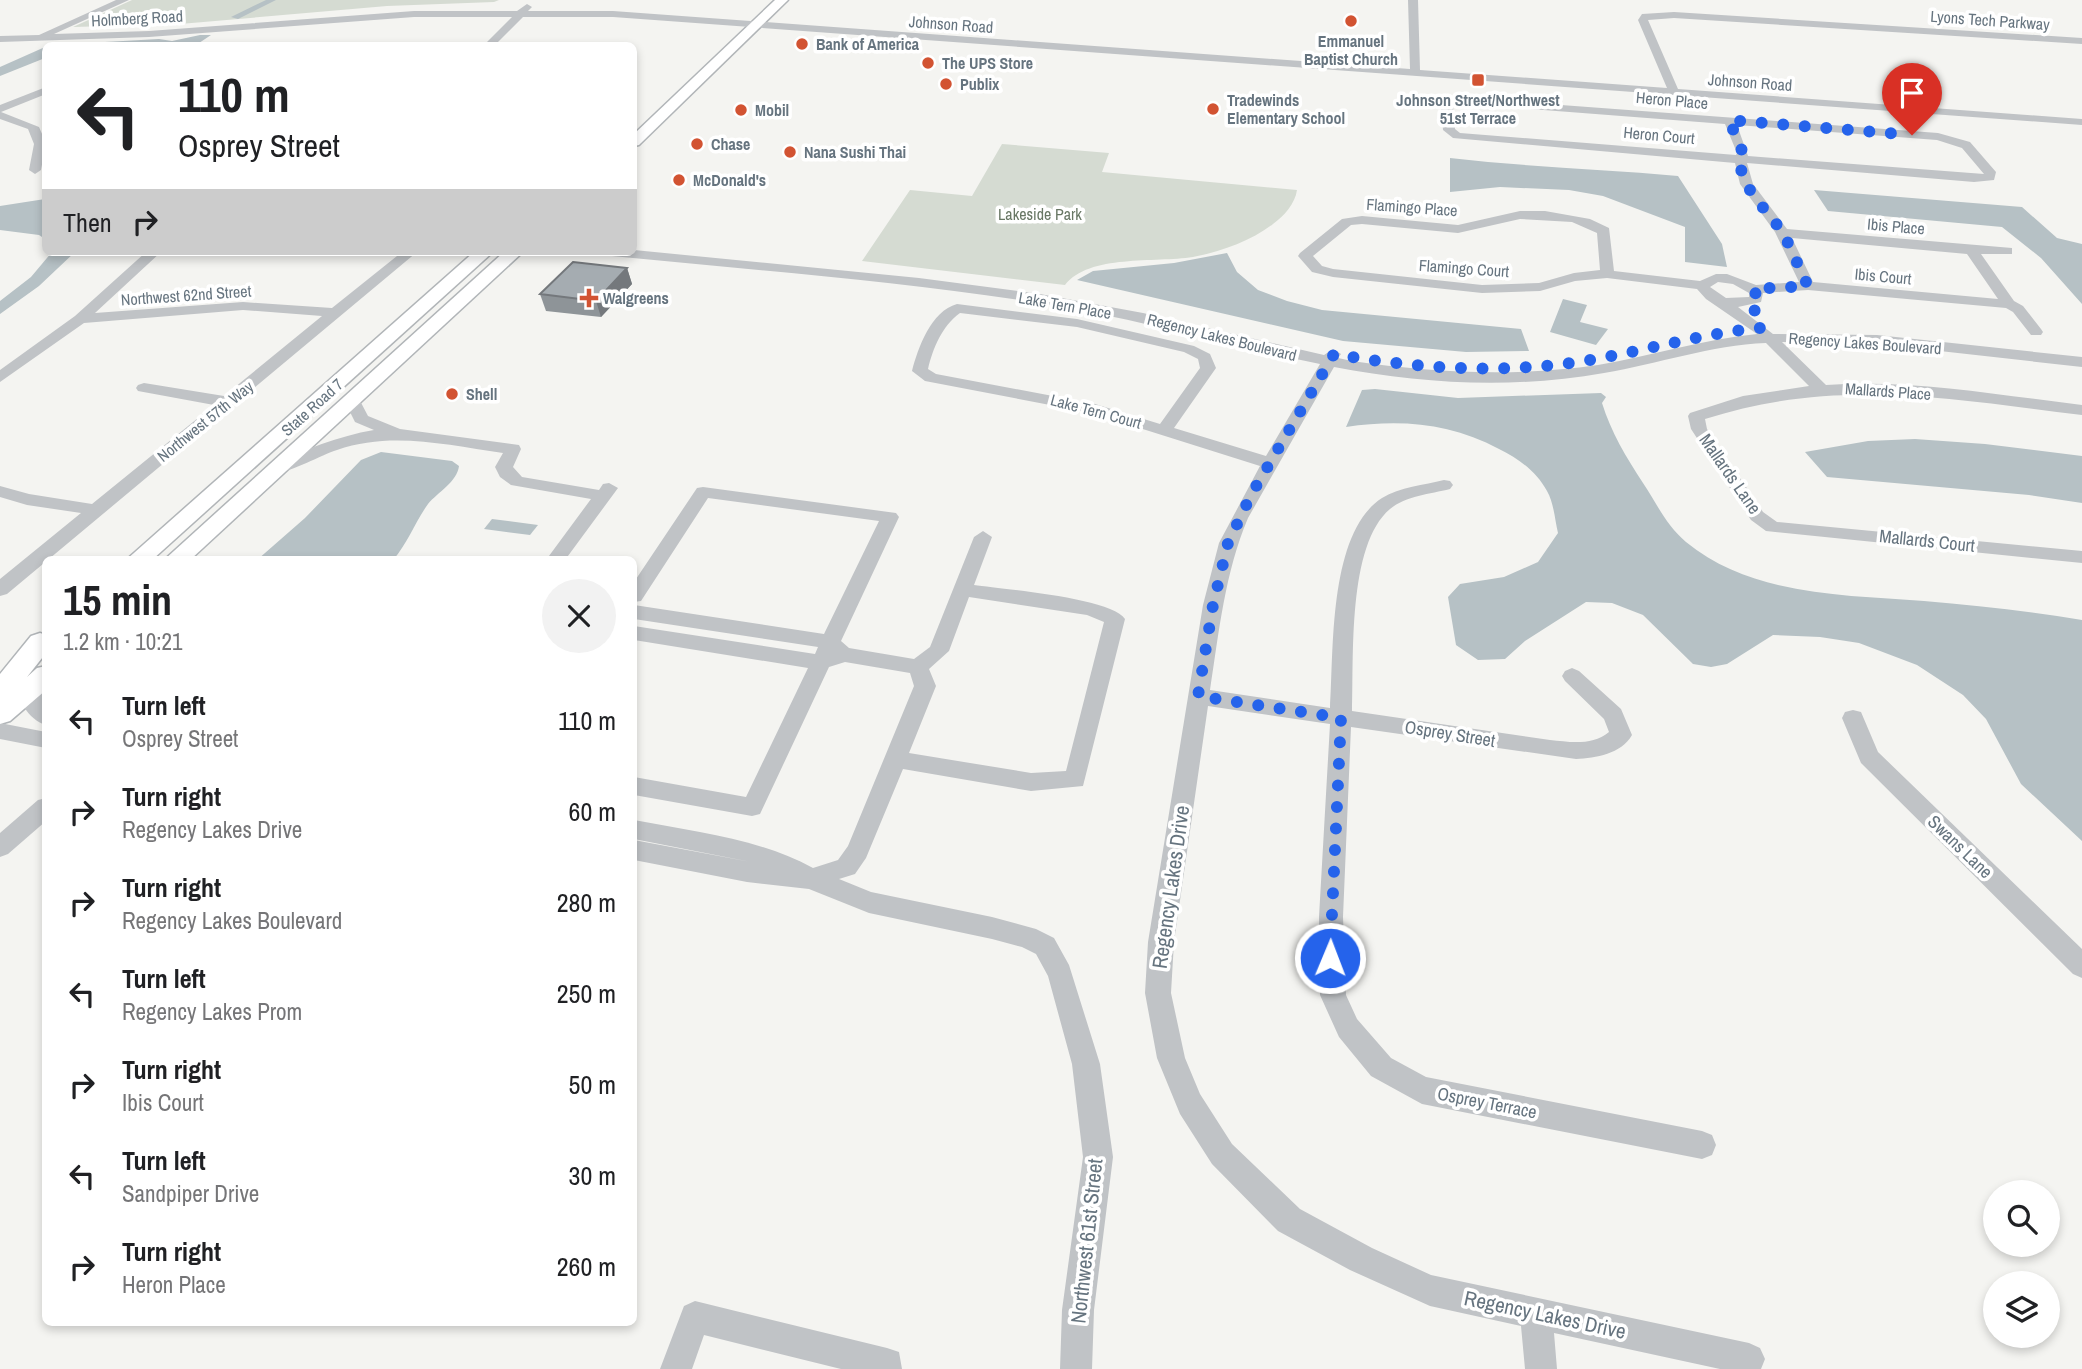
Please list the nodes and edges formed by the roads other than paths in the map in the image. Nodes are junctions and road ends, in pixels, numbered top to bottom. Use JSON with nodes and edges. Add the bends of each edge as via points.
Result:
{"nodes":[{"id":1,"x":112,"y":0,"type":"edge"},
{"id":2,"x":124,"y":0,"type":"edge"},
{"id":3,"x":782,"y":0,"type":"edge"},
{"id":4,"x":1413,"y":0,"type":"edge"},
{"id":5,"x":520,"y":6,"type":"edge"},
{"id":6,"x":742,"y":19,"type":"junction"},
{"id":7,"x":760,"y":23,"type":"junction"},
{"id":8,"x":44,"y":35,"type":"junction"},
{"id":9,"x":0,"y":38,"type":"edge"},
{"id":10,"x":27,"y":38,"type":"junction"},
{"id":11,"x":722,"y":38,"type":"dead end"},
{"id":12,"x":2082,"y":41,"type":"edge"},
{"id":13,"x":482,"y":42,"type":"edge"},
{"id":14,"x":491,"y":42,"type":"edge"},
{"id":15,"x":1096,"y":45,"type":"junction"},
{"id":16,"x":1032,"y":46,"type":"junction"},
{"id":17,"x":5,"y":49,"type":"edge"},
{"id":18,"x":1162,"y":53,"type":"junction"},
{"id":19,"x":1415,"y":73,"type":"junction"},
{"id":20,"x":42,"y":92,"type":"edge"},
{"id":21,"x":1674,"y":92,"type":"junction"},
{"id":22,"x":0,"y":109,"type":"edge"},
{"id":23,"x":0,"y":115,"type":"edge"},
{"id":24,"x":1447,"y":116,"type":"joint"},
{"id":25,"x":1729,"y":120,"type":"junction"},
{"id":26,"x":2080,"y":129,"type":"edge"},
{"id":27,"x":637,"y":139,"type":"edge"},
{"id":28,"x":1741,"y":158,"type":"junction"},
{"id":29,"x":1980,"y":161,"type":"joint"},
{"id":30,"x":35,"y":170,"type":"dead end"},
{"id":31,"x":1782,"y":233,"type":"junction"},
{"id":32,"x":637,"y":241,"type":"edge"},
{"id":33,"x":1971,"y":250,"type":"junction"},
{"id":34,"x":2007,"y":251,"type":"dead end"},
{"id":35,"x":637,"y":255,"type":"edge"},
{"id":36,"x":150,"y":256,"type":"edge"},
{"id":37,"x":405,"y":256,"type":"edge"},
{"id":38,"x":480,"y":256,"type":"edge"},
{"id":39,"x":510,"y":256,"type":"edge"},
{"id":40,"x":1308,"y":262,"type":"joint"},
{"id":41,"x":1607,"y":274,"type":"junction"},
{"id":42,"x":1808,"y":286,"type":"junction"},
{"id":43,"x":1706,"y":290,"type":"junction"},
{"id":44,"x":1753,"y":295,"type":"junction"},
{"id":45,"x":2009,"y":304,"type":"junction"},
{"id":46,"x":335,"y":313,"type":"junction"},
{"id":47,"x":80,"y":319,"type":"junction"},
{"id":48,"x":1762,"y":331,"type":"junction"},
{"id":49,"x":2036,"y":332,"type":"dead end"},
{"id":50,"x":2082,"y":352,"type":"edge"},
{"id":51,"x":1331,"y":358,"type":"junction"},
{"id":52,"x":2082,"y":362,"type":"edge"},
{"id":53,"x":920,"y":371,"type":"joint"},
{"id":54,"x":0,"y":377,"type":"edge"},
{"id":55,"x":144,"y":388,"type":"dead end"},
{"id":56,"x":1820,"y":388,"type":"junction"},
{"id":57,"x":352,"y":400,"type":"junction"},
{"id":58,"x":228,"y":402,"type":"junction"},
{"id":59,"x":2082,"y":410,"type":"edge"},
{"id":60,"x":1696,"y":416,"type":"joint"},
{"id":61,"x":1164,"y":430,"type":"junction"},
{"id":62,"x":397,"y":434,"type":"junction"},
{"id":63,"x":1270,"y":463,"type":"junction"},
{"id":64,"x":277,"y":468,"type":"junction"},
{"id":65,"x":1444,"y":485,"type":"dead end"},
{"id":66,"x":0,"y":491,"type":"edge"},
{"id":67,"x":96,"y":510,"type":"junction"},
{"id":68,"x":1772,"y":527,"type":"joint"},
{"id":69,"x":983,"y":537,"type":"dead end"},
{"id":70,"x":143,"y":556,"type":"edge"},
{"id":71,"x":180,"y":556,"type":"edge"},
{"id":72,"x":558,"y":556,"type":"edge"},
{"id":73,"x":2082,"y":557,"type":"edge"},
{"id":74,"x":0,"y":589,"type":"edge"},
{"id":75,"x":963,"y":590,"type":"junction"},
{"id":76,"x":637,"y":591,"type":"edge"},
{"id":77,"x":637,"y":613,"type":"edge"},
{"id":78,"x":637,"y":633,"type":"edge"},
{"id":79,"x":42,"y":641,"type":"edge"},
{"id":80,"x":42,"y":641,"type":"edge"},
{"id":81,"x":837,"y":649,"type":"junction"},
{"id":82,"x":820,"y":662,"type":"junction"},
{"id":83,"x":918,"y":667,"type":"junction"},
{"id":84,"x":0,"y":675,"type":"edge"},
{"id":85,"x":1572,"y":676,"type":"dead end"},
{"id":86,"x":38,"y":681,"type":"edge"},
{"id":87,"x":0,"y":692,"type":"edge"},
{"id":88,"x":1198,"y":696,"type":"junction"},
{"id":89,"x":0,"y":713,"type":"edge"},
{"id":90,"x":42,"y":715,"type":"edge"},
{"id":91,"x":1341,"y":718,"type":"junction"},
{"id":92,"x":1853,"y":718,"type":"dead end"},
{"id":93,"x":0,"y":731,"type":"edge"},
{"id":94,"x":42,"y":739,"type":"edge"},
{"id":95,"x":895,"y":760,"type":"junction"},
{"id":96,"x":637,"y":787,"type":"edge"},
{"id":97,"x":42,"y":811,"type":"edge"},
{"id":98,"x":637,"y":831,"type":"edge"},
{"id":99,"x":0,"y":848,"type":"edge"},
{"id":100,"x":637,"y":851,"type":"edge"},
{"id":101,"x":811,"y":879,"type":"junction"},
{"id":102,"x":2082,"y":966,"type":"edge"},
{"id":103,"x":1702,"y":1145,"type":"dead end"},
{"id":104,"x":1536,"y":1312,"type":"junction"},
{"id":105,"x":1749,"y":1359,"type":"dead end"},
{"id":106,"x":676,"y":1369,"type":"edge"},
{"id":107,"x":886,"y":1369,"type":"edge"},
{"id":108,"x":1076,"y":1369,"type":"edge"},
{"id":109,"x":1541,"y":1369,"type":"edge"}],
"edges":[{"from":1,"to":10,"type":"street"},
{"from":2,"to":8,"type":"street"},
{"from":3,"to":7,"type":"main road"},
{"from":4,"to":19,"type":"street"},
{"from":5,"to":6,"type":"street","name":"Holmberg Road"},
{"from":5,"to":8,"type":"street","name":"Holmberg Road","via":[[385,10]]},
{"from":5,"to":10,"type":"street","name":"Holmberg Road","via":[[193,31]]},
{"from":5,"to":13,"type":"street"},
{"from":5,"to":14,"type":"street"},
{"from":6,"to":7,"type":"street","name":"Johnson Road"},
{"from":6,"to":11,"type":"main road"},
{"from":7,"to":15,"type":"street","name":"Johnson Road"},
{"from":7,"to":16,"type":"street","name":"Johnson Road"},
{"from":7,"to":27,"type":"main road"},
{"from":8,"to":10,"type":"street"},
{"from":9,"to":10,"type":"street","name":"Holmberg Road"},
{"from":10,"to":17,"type":"street"},
{"from":12,"to":21,"type":"street","name":"Lyons Tech Parkway","via":[[1645,16]]},
{"from":15,"to":16,"type":"street"},
{"from":15,"to":18,"type":"street","name":"Johnson Road"},
{"from":16,"to":18,"type":"street","name":"Johnson Road"},
{"from":18,"to":19,"type":"street","name":"Johnson Road"},
{"from":19,"to":21,"type":"street","name":"Johnson Road"},
{"from":20,"to":22,"type":"street"},
{"from":21,"to":26,"type":"street","name":"Johnson Road"},
{"from":23,"to":30,"type":"street","via":[[33,127],[40,144]]},
{"from":24,"to":25,"type":"street","name":"Heron Place","via":[[1447,104],[1467,101]]},
{"from":24,"to":28,"type":"street","name":"Heron Court","via":[[1449,130],[1457,135]]},
{"from":25,"to":28,"type":"street"},
{"from":25,"to":29,"type":"street","name":"Heron Place","via":[[1946,139],[1965,145]]},
{"from":28,"to":29,"type":"street","name":"Heron Court","via":[[1990,177]]},
{"from":28,"to":31,"type":"street","via":[[1743,176]]},
{"from":31,"to":33,"type":"street","name":"Ibis Place"},
{"from":31,"to":42,"type":"street"},
{"from":32,"to":51,"type":"street","name":"Regency Lakes Boulevard","via":[[959,275],[1124,304]]},
{"from":33,"to":34,"type":"street","name":"Ibis Place"},
{"from":33,"to":45,"type":"street"},
{"from":35,"to":51,"type":"street","name":"Regency Lakes Boulevard","via":[[1056,301]]},
{"from":36,"to":47,"type":"street"},
{"from":37,"to":46,"type":"street","name":"Northwest 57th Way"},
{"from":38,"to":70,"type":"main road","name":"State Road 7"},
{"from":39,"to":57,"type":"main road","name":"State Road 7"},
{"from":40,"to":41,"type":"street","name":"Flamingo Court","via":[[1333,273],[1482,289],[1540,287]]},
{"from":40,"to":41,"type":"street","name":"Flamingo Place","via":[[1305,256],[1347,222],[1471,229],[1529,215],[1584,220],[1598,226],[1604,231]]},
{"from":41,"to":43,"type":"street","name":"Flamingo Court"},
{"from":42,"to":44,"type":"street","name":"Ibis Court"},
{"from":42,"to":45,"type":"street","name":"Ibis Court"},
{"from":43,"to":44,"type":"street","via":[[1728,302]]},
{"from":43,"to":44,"type":"street","via":[[1709,279],[1723,278],[1740,282]]},
{"from":43,"to":48,"type":"street"},
{"from":44,"to":48,"type":"street","via":[[1752,308]]},
{"from":45,"to":49,"type":"street"},
{"from":46,"to":47,"type":"street","name":"Northwest 62nd Street","via":[[243,306]]},
{"from":46,"to":58,"type":"street","name":"Northwest 57th Way"},
{"from":47,"to":54,"type":"street"},
{"from":48,"to":50,"type":"street","name":"Regency Lakes Boulevard","via":[[1856,330]]},
{"from":48,"to":51,"type":"street","name":"Regency Lakes Boulevard","via":[[1585,371],[1516,378],[1406,374]]},
{"from":48,"to":52,"type":"street","name":"Regency Lakes Boulevard"},
{"from":48,"to":56,"type":"street"},
{"from":51,"to":63,"type":"street","name":"Regency Lakes Drive"},
{"from":53,"to":61,"type":"street","name":"Lake Tern Court","via":[[931,377],[1095,409]]},
{"from":53,"to":61,"type":"street","name":"Lake Tern Place","via":[[945,314],[957,307],[1088,326],[1189,349],[1205,357],[1208,368]]},
{"from":55,"to":58,"type":"street"},
{"from":56,"to":59,"type":"street","name":"Mallards Place","via":[[1890,390]]},
{"from":56,"to":60,"type":"street","name":"Mallards Place"},
{"from":57,"to":62,"type":"street","via":[[360,419]]},
{"from":57,"to":64,"type":"main road","name":"State Road 7"},
{"from":58,"to":67,"type":"street","name":"Northwest 57th Way"},
{"from":60,"to":68,"type":"street","name":"Mallards Lane","via":[[1699,429],[1757,516]]},
{"from":61,"to":63,"type":"street","name":"Lake Tern Court"},
{"from":62,"to":64,"type":"street","via":[[335,442]]},
{"from":62,"to":72,"type":"street","via":[[513,449],[504,467],[511,478],[606,492]]},
{"from":63,"to":88,"type":"street","name":"Regency Lakes Drive","via":[[1228,543]]},
{"from":64,"to":71,"type":"main road","name":"State Road 7"},
{"from":65,"to":91,"type":"street","name":"Osprey Terrace","via":[[1390,500],[1375,514],[1354,555],[1347,587]]},
{"from":66,"to":67,"type":"street"},
{"from":67,"to":74,"type":"street","name":"Northwest 57th Way"},
{"from":68,"to":73,"type":"street","name":"Mallards Court"},
{"from":69,"to":75,"type":"street"},
{"from":75,"to":83,"type":"street","via":[[939,651]]},
{"from":75,"to":95,"type":"street","via":[[1087,608],[1115,618],[1075,780],[1031,782]]},
{"from":76,"to":81,"type":"street","via":[[703,492],[890,517]]},
{"from":77,"to":81,"type":"street"},
{"from":78,"to":82,"type":"street"},
{"from":79,"to":84,"type":"main road"},
{"from":80,"to":87,"type":"main road"},
{"from":81,"to":82,"type":"street"},
{"from":81,"to":83,"type":"street"},
{"from":82,"to":96,"type":"street","via":[[751,807]]},
{"from":83,"to":95,"type":"street","via":[[925,686]]},
{"from":85,"to":91,"type":"street","name":"Osprey Street","via":[[1614,715],[1621,735],[1611,746],[1579,751]]},
{"from":86,"to":89,"type":"main road"},
{"from":86,"to":90,"type":"street","via":[[37,713]]},
{"from":88,"to":91,"type":"street","name":"Osprey Street"},
{"from":88,"to":104,"type":"street","name":"Regency Lakes Drive","via":[[1161,942],[1158,993],[1171,1058],[1190,1104],[1222,1154],[1289,1220],[1430,1290]]},
{"from":91,"to":103,"type":"street","name":"Osprey Terrace","via":[[1330,958],[1333,995],[1348,1028],[1381,1067],[1422,1090]]},
{"from":92,"to":102,"type":"street","name":"Swans Lane","via":[[1869,757]]},
{"from":93,"to":94,"type":"street"},
{"from":95,"to":101,"type":"street","via":[[858,851],[846,867]]},
{"from":97,"to":99,"type":"street"},
{"from":98,"to":101,"type":"street","name":"Northwest 61st Street","via":[[743,850],[775,859]]},
{"from":100,"to":101,"type":"street","name":"Northwest 61st Street"},
{"from":101,"to":108,"type":"street","name":"Northwest 61st Street","via":[[869,902],[1027,937],[1045,946],[1060,973],[1086,1064],[1098,1157],[1078,1310]]},
{"from":104,"to":105,"type":"street","name":"Regency Lakes Drive"},
{"from":104,"to":109,"type":"street"},
{"from":106,"to":107,"type":"street","via":[[695,1317],[887,1364]]}]}
